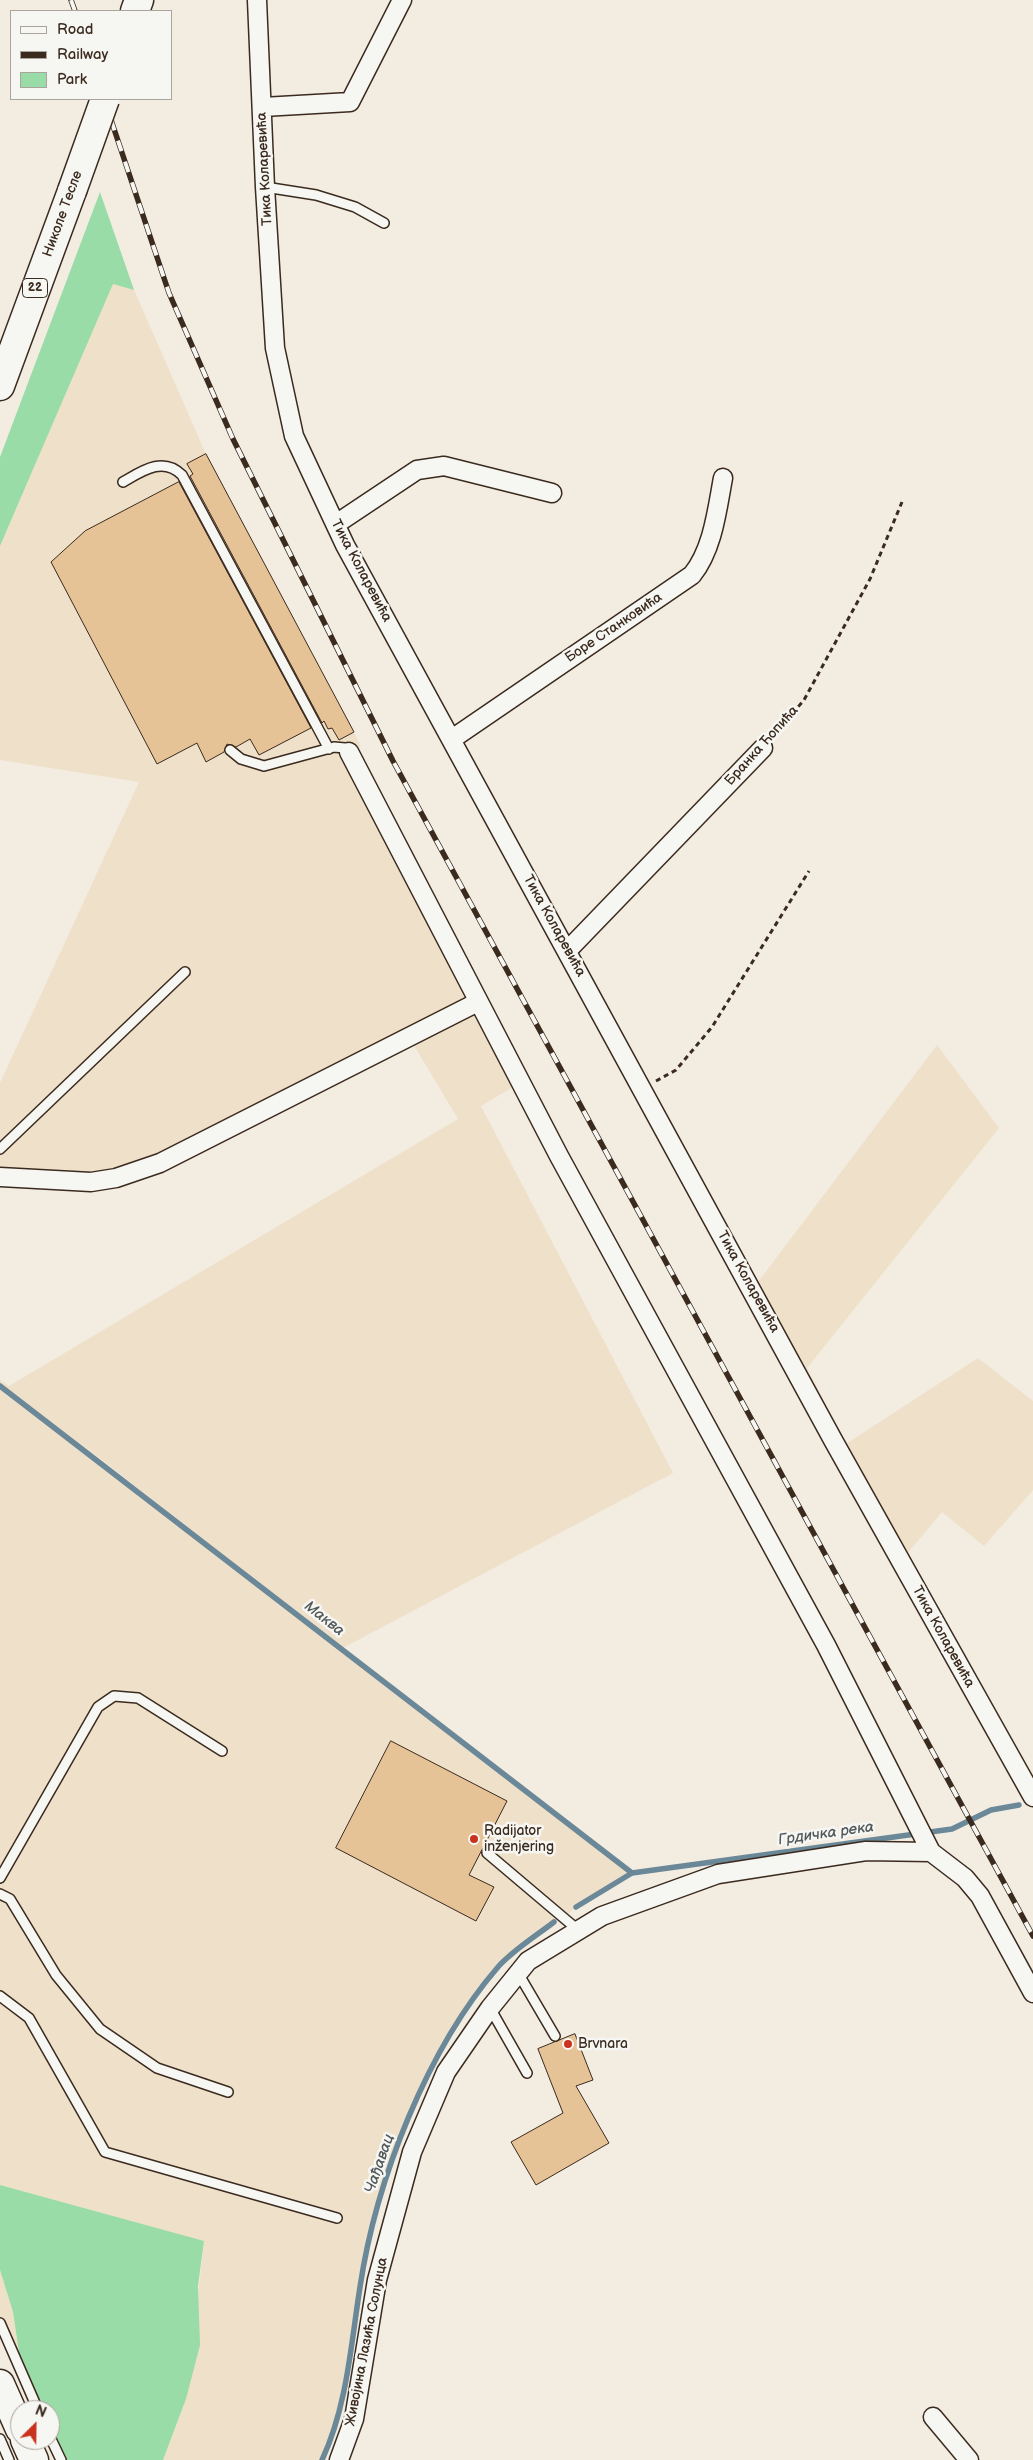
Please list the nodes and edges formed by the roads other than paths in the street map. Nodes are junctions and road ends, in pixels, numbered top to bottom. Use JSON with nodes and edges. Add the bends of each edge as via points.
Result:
{"nodes":[{"id":1,"x":257,"y":0,"type":"edge"},
{"id":2,"x":402,"y":0,"type":"edge"},
{"id":3,"x":105,"y":100,"type":"edge"},
{"id":4,"x":263,"y":107,"type":"junction"},
{"id":5,"x":265,"y":187,"type":"junction"},
{"id":6,"x":384,"y":223,"type":"dead end"},
{"id":7,"x":0,"y":386,"type":"edge"},
{"id":8,"x":723,"y":478,"type":"dead end"},
{"id":9,"x":123,"y":482,"type":"dead end"},
{"id":10,"x":552,"y":493,"type":"dead end"},
{"id":11,"x":336,"y":524,"type":"junction"},
{"id":12,"x":452,"y":739,"type":"junction"},
{"id":13,"x":329,"y":748,"type":"junction"},
{"id":14,"x":763,"y":748,"type":"road end"},
{"id":15,"x":230,"y":750,"type":"dead end"},
{"id":16,"x":349,"y":752,"type":"joint"},
{"id":17,"x":568,"y":951,"type":"junction"},
{"id":18,"x":185,"y":972,"type":"dead end"},
{"id":19,"x":478,"y":1002,"type":"junction"},
{"id":20,"x":0,"y":1150,"type":"edge"},
{"id":21,"x":0,"y":1178,"type":"edge"},
{"id":22,"x":222,"y":1751,"type":"dead end"},
{"id":23,"x":1033,"y":1797,"type":"edge"},
{"id":24,"x":929,"y":1848,"type":"junction"},
{"id":25,"x":487,"y":1853,"type":"dead end"},
{"id":26,"x":0,"y":1878,"type":"edge"},
{"id":27,"x":0,"y":1894,"type":"edge"},
{"id":28,"x":578,"y":1930,"type":"junction"},
{"id":29,"x":518,"y":1973,"type":"junction"},
{"id":30,"x":1033,"y":1992,"type":"edge"},
{"id":31,"x":0,"y":1996,"type":"edge"},
{"id":32,"x":490,"y":2008,"type":"junction"},
{"id":33,"x":555,"y":2036,"type":"dead end"},
{"id":34,"x":527,"y":2073,"type":"dead end"},
{"id":35,"x":228,"y":2092,"type":"dead end"},
{"id":36,"x":337,"y":2218,"type":"dead end"},
{"id":37,"x":0,"y":2323,"type":"edge"},
{"id":38,"x":0,"y":2384,"type":"edge"},
{"id":39,"x":34,"y":2400,"type":"edge"},
{"id":40,"x":10,"y":2406,"type":"edge"},
{"id":41,"x":933,"y":2417,"type":"dead end"},
{"id":42,"x":0,"y":2439,"type":"edge"},
{"id":43,"x":9,"y":2460,"type":"edge"},
{"id":44,"x":339,"y":2460,"type":"edge"},
{"id":45,"x":969,"y":2460,"type":"edge"}],
"edges":[{"from":1,"to":4,"type":"street","name":"Тика Коларевића"},
{"from":2,"to":4,"type":"street","via":[[350,102]]},
{"from":3,"to":7,"type":"main road","name":"Николе Тесле","number":"22","bridge":true},
{"from":4,"to":5,"type":"street","name":"Тика Коларевића"},
{"from":5,"to":6,"type":"lane","via":[[316,195],[355,206]]},
{"from":5,"to":11,"type":"street","name":"Тика Коларевића","via":[[275,348],[294,436]]},
{"from":8,"to":12,"type":"street","name":"Боре Станковића","via":[[714,528],[692,574]]},
{"from":9,"to":13,"type":"lane","via":[[155,466],[171,467],[182,475]]},
{"from":10,"to":11,"type":"street","via":[[444,466],[417,470]]},
{"from":11,"to":12,"type":"street","name":"Тика Коларевића"},
{"from":12,"to":17,"type":"street","name":"Тика Коларевића"},
{"from":13,"to":15,"type":"lane","via":[[264,766],[240,759]]},
{"from":13,"to":16,"type":"lane","via":[[340,747]]},
{"from":14,"to":17,"type":"street","name":"Бранка Ћопића"},
{"from":16,"to":19,"type":"street"},
{"from":17,"to":23,"type":"street","name":"Тика Коларевића","via":[[833,1440]]},
{"from":18,"to":20,"type":"lane"},
{"from":19,"to":21,"type":"street","via":[[160,1163],[116,1178],[91,1182]]},
{"from":19,"to":24,"type":"street","via":[[826,1645]]},
{"from":22,"to":26,"type":"lane","via":[[138,1698],[114,1696],[98,1707]]},
{"from":24,"to":28,"type":"street","name":"Живојина Лазића Солунца","via":[[866,1851],[718,1874],[602,1916]]},
{"from":24,"to":30,"type":"street","via":[[965,1878],[980,1896]]},
{"from":25,"to":28,"type":"lane"},
{"from":27,"to":35,"type":"lane","via":[[10,1899],[56,1975],[100,2029],[157,2068]]},
{"from":28,"to":29,"type":"street","name":"Живојина Лазића Солунца","via":[[528,1961]]},
{"from":29,"to":32,"type":"street","name":"Живојина Лазића Солунца"},
{"from":29,"to":33,"type":"lane"},
{"from":31,"to":36,"type":"lane","via":[[29,2018],[105,2152]]},
{"from":32,"to":34,"type":"lane"},
{"from":32,"to":44,"type":"street","name":"Живојина Лазића Солунца","via":[[446,2072],[412,2152],[377,2280],[354,2419]]},
{"from":37,"to":39,"type":"lane"},
{"from":38,"to":40,"type":"main road"},
{"from":41,"to":45,"type":"street"},
{"from":42,"to":43,"type":"lane"}]}
